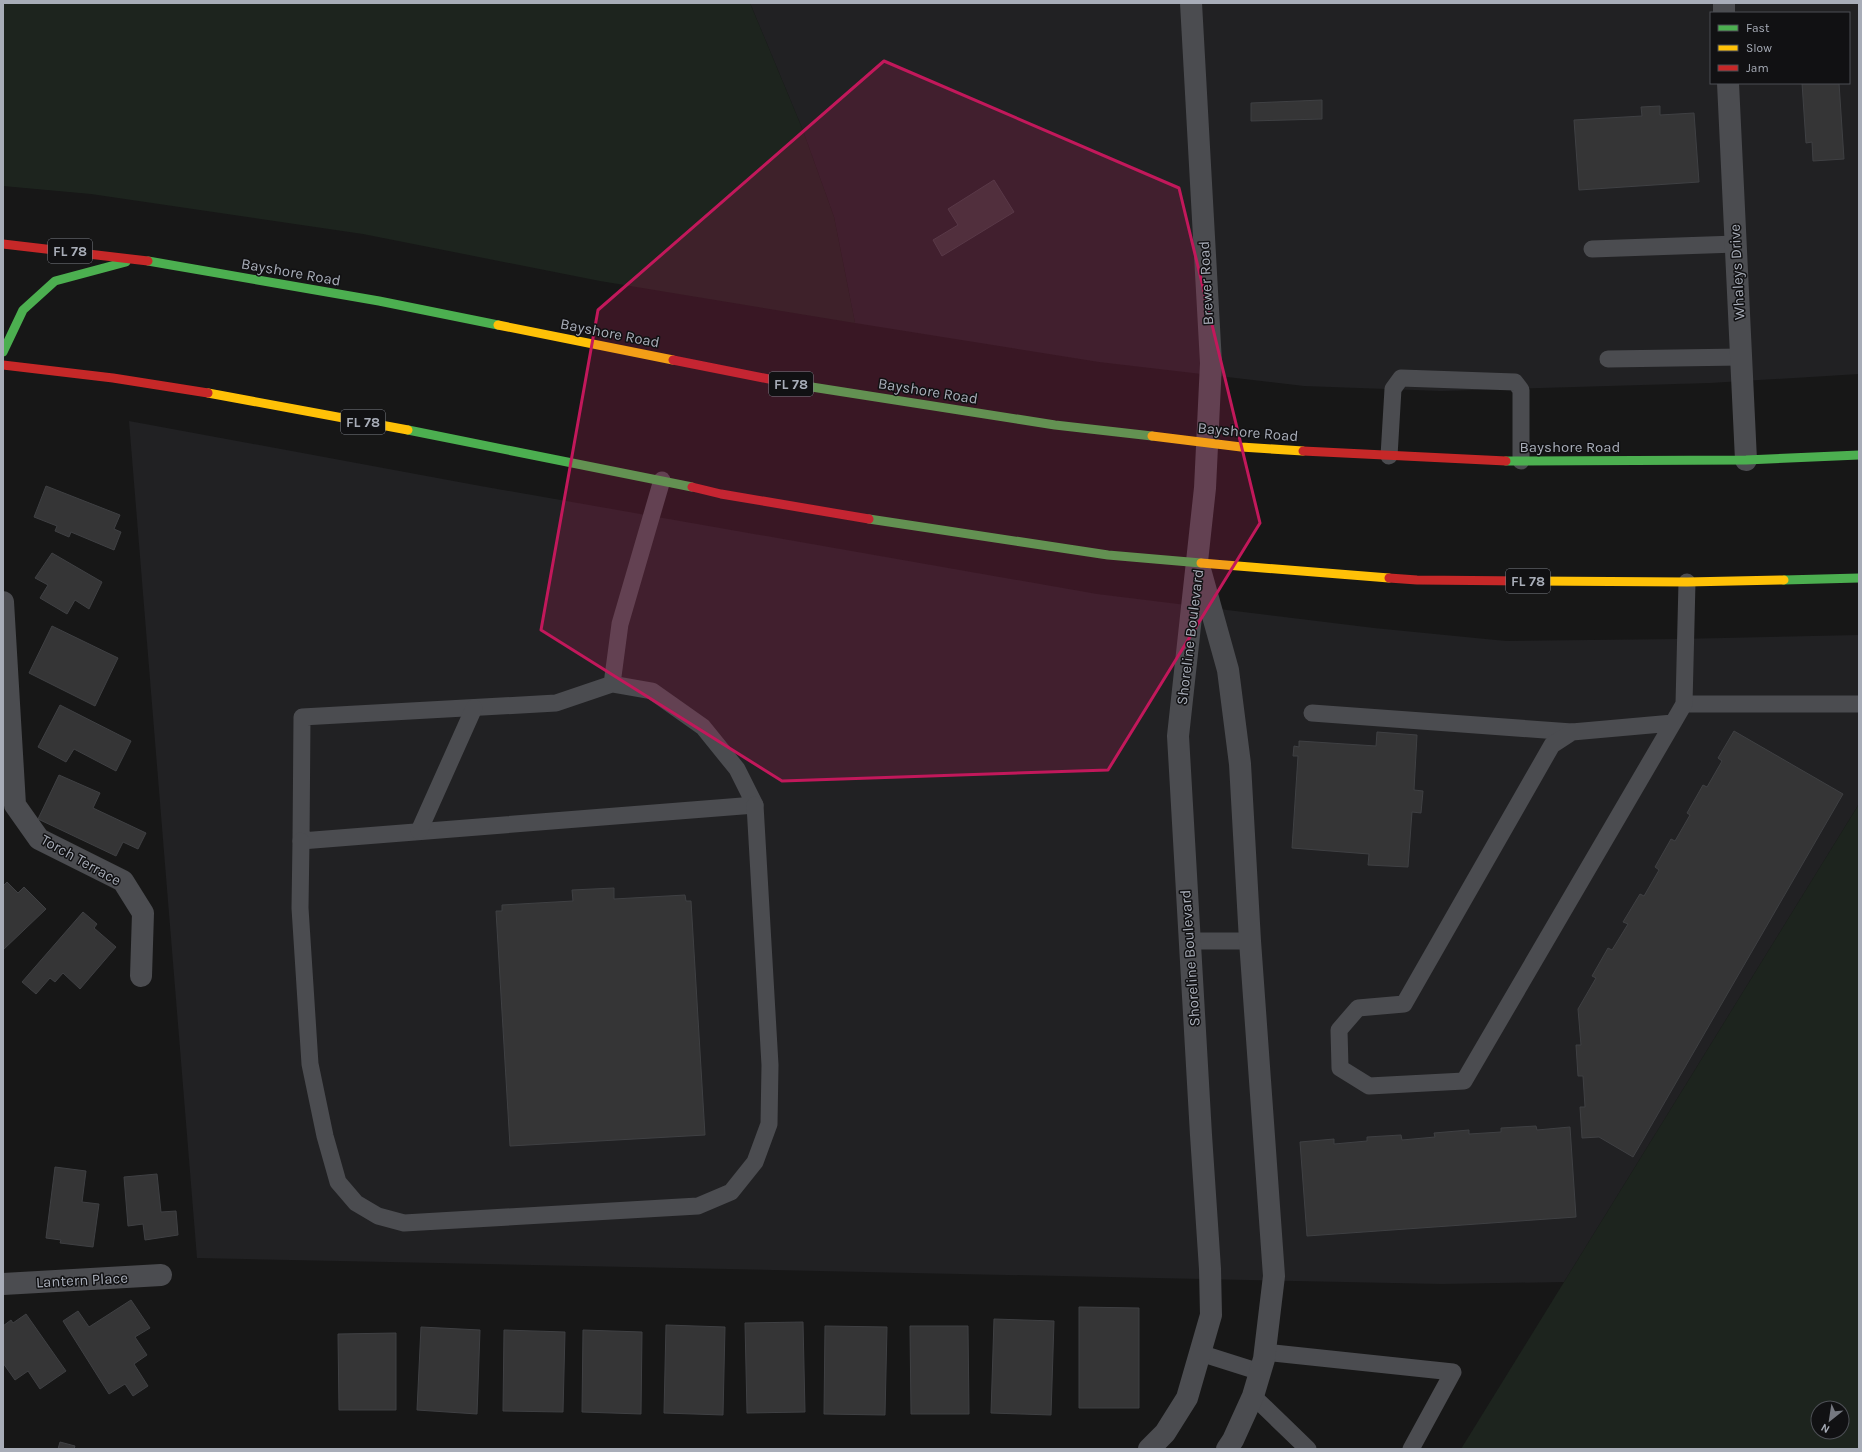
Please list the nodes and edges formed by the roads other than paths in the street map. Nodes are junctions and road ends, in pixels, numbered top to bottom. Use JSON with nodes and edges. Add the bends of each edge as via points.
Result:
{"nodes":[{"id":1,"x":1191,"y":3,"type":"edge"},
{"id":2,"x":1728,"y":84,"type":"edge"},
{"id":3,"x":3,"y":244,"type":"edge"},
{"id":4,"x":1736,"y":244,"type":"junction"},
{"id":5,"x":1592,"y":249,"type":"dead end"},
{"id":6,"x":137,"y":259,"type":"junction"},
{"id":7,"x":3,"y":352,"type":"edge"},
{"id":8,"x":1741,"y":357,"type":"junction"},
{"id":9,"x":1608,"y":359,"type":"dead end"},
{"id":10,"x":3,"y":365,"type":"edge"},
{"id":11,"x":1207,"y":443,"type":"junction"},
{"id":12,"x":1859,"y":455,"type":"edge"},
{"id":13,"x":1389,"y":456,"type":"junction"},
{"id":14,"x":1746,"y":460,"type":"junction"},
{"id":15,"x":1521,"y":461,"type":"junction"},
{"id":16,"x":662,"y":480,"type":"junction"},
{"id":17,"x":1198,"y":562,"type":"junction"},
{"id":18,"x":1859,"y":578,"type":"edge"},
{"id":19,"x":1687,"y":582,"type":"junction"},
{"id":20,"x":3,"y":602,"type":"edge"},
{"id":21,"x":612,"y":684,"type":"junction"},
{"id":22,"x":1684,"y":704,"type":"junction"},
{"id":23,"x":1859,"y":704,"type":"edge"},
{"id":24,"x":474,"y":708,"type":"junction"},
{"id":25,"x":1312,"y":713,"type":"dead end"},
{"id":26,"x":1673,"y":723,"type":"junction"},
{"id":27,"x":1572,"y":732,"type":"junction"},
{"id":28,"x":755,"y":805,"type":"junction"},
{"id":29,"x":419,"y":830,"type":"junction"},
{"id":30,"x":301,"y":841,"type":"junction"},
{"id":31,"x":1190,"y":941,"type":"junction"},
{"id":32,"x":1250,"y":941,"type":"junction"},
{"id":33,"x":141,"y":976,"type":"dead end"},
{"id":34,"x":161,"y":1275,"type":"dead end"},
{"id":35,"x":3,"y":1284,"type":"edge"},
{"id":36,"x":1200,"y":1353,"type":"junction"},
{"id":37,"x":1262,"y":1362,"type":"junction"},
{"id":38,"x":1253,"y":1396,"type":"junction"},
{"id":39,"x":1149,"y":1449,"type":"edge"},
{"id":40,"x":1227,"y":1449,"type":"edge"},
{"id":41,"x":1308,"y":1449,"type":"edge"},
{"id":42,"x":1411,"y":1449,"type":"edge"}],
"edges":[{"from":1,"to":11,"type":"street","name":"Brewer Road","via":[[1211,363]]},
{"from":2,"to":4,"type":"street","name":"Whaleys Drive"},
{"from":3,"to":6,"type":"main road","name":"Bayshore Road","number":"FL 78"},
{"from":4,"to":5,"type":"lane"},
{"from":4,"to":8,"type":"street","name":"Whaleys Drive"},
{"from":6,"to":7,"type":"main road","via":[[55,281],[23,310]]},
{"from":6,"to":11,"type":"main road","name":"Bayshore Road","number":"FL 78","via":[[378,302],[787,383],[1056,425]]},
{"from":8,"to":9,"type":"lane"},
{"from":8,"to":14,"type":"street","name":"Whaleys Drive"},
{"from":10,"to":16,"type":"main road","number":"FL 78","via":[[113,378],[257,401]]},
{"from":11,"to":13,"type":"main road","name":"Bayshore Road","number":"FL 78","via":[[1241,448]]},
{"from":11,"to":17,"type":"street","name":"Brewer Road"},
{"from":12,"to":14,"type":"main road","name":"Bayshore Road","number":"FL 78"},
{"from":13,"to":15,"type":"main road","name":"Bayshore Road","number":"FL 78"},
{"from":13,"to":15,"type":"lane","via":[[1393,388],[1401,378],[1515,382],[1521,390]]},
{"from":14,"to":15,"type":"main road","name":"Bayshore Road","number":"FL 78"},
{"from":16,"to":17,"type":"main road","number":"FL 78","via":[[721,494],[876,520],[1108,554]]},
{"from":16,"to":21,"type":"lane","via":[[620,624]]},
{"from":17,"to":19,"type":"main road","number":"FL 78","via":[[1417,580]]},
{"from":17,"to":31,"type":"street","name":"Shoreline Boulevard","via":[[1178,736]]},
{"from":17,"to":32,"type":"street","name":"Shoreline Boulevard","via":[[1228,670],[1240,764]]},
{"from":18,"to":19,"type":"main road","number":"FL 78"},
{"from":19,"to":22,"type":"lane"},
{"from":20,"to":33,"type":"street","name":"Torch Terrace","via":[[15,805],[39,839],[123,881],[143,913]]},
{"from":21,"to":24,"type":"lane","via":[[556,703]]},
{"from":21,"to":28,"type":"lane","via":[[652,691],[703,727],[737,769]]},
{"from":22,"to":23,"type":"lane"},
{"from":22,"to":26,"type":"lane"},
{"from":24,"to":29,"type":"lane"},
{"from":24,"to":30,"type":"lane","via":[[302,717]]},
{"from":25,"to":27,"type":"lane"},
{"from":26,"to":27,"type":"lane"},
{"from":26,"to":27,"type":"lane","via":[[1464,1081],[1368,1086],[1340,1068],[1339,1030],[1358,1008],[1404,1004],[1552,745]]},
{"from":28,"to":29,"type":"lane"},
{"from":28,"to":30,"type":"lane","via":[[770,1065],[769,1124],[755,1162],[731,1192],[698,1206],[404,1223],[378,1216],[356,1204],[338,1182],[325,1136],[310,1064],[300,908]]},
{"from":29,"to":30,"type":"lane"},
{"from":31,"to":32,"type":"lane"},
{"from":31,"to":36,"type":"street","name":"Shoreline Boulevard","via":[[1210,1269],[1211,1316]]},
{"from":32,"to":37,"type":"street","name":"Shoreline Boulevard","via":[[1274,1276]]},
{"from":34,"to":35,"type":"street","name":"Lantern Place"},
{"from":36,"to":37,"type":"lane"},
{"from":36,"to":39,"type":"street","name":"Shoreline Boulevard","via":[[1187,1398],[1165,1434]]},
{"from":37,"to":38,"type":"street","name":"Shoreline Boulevard"},
{"from":37,"to":42,"type":"lane","via":[[1453,1372]]},
{"from":38,"to":40,"type":"street","name":"Shoreline Boulevard"},
{"from":38,"to":41,"type":"lane"}]}
